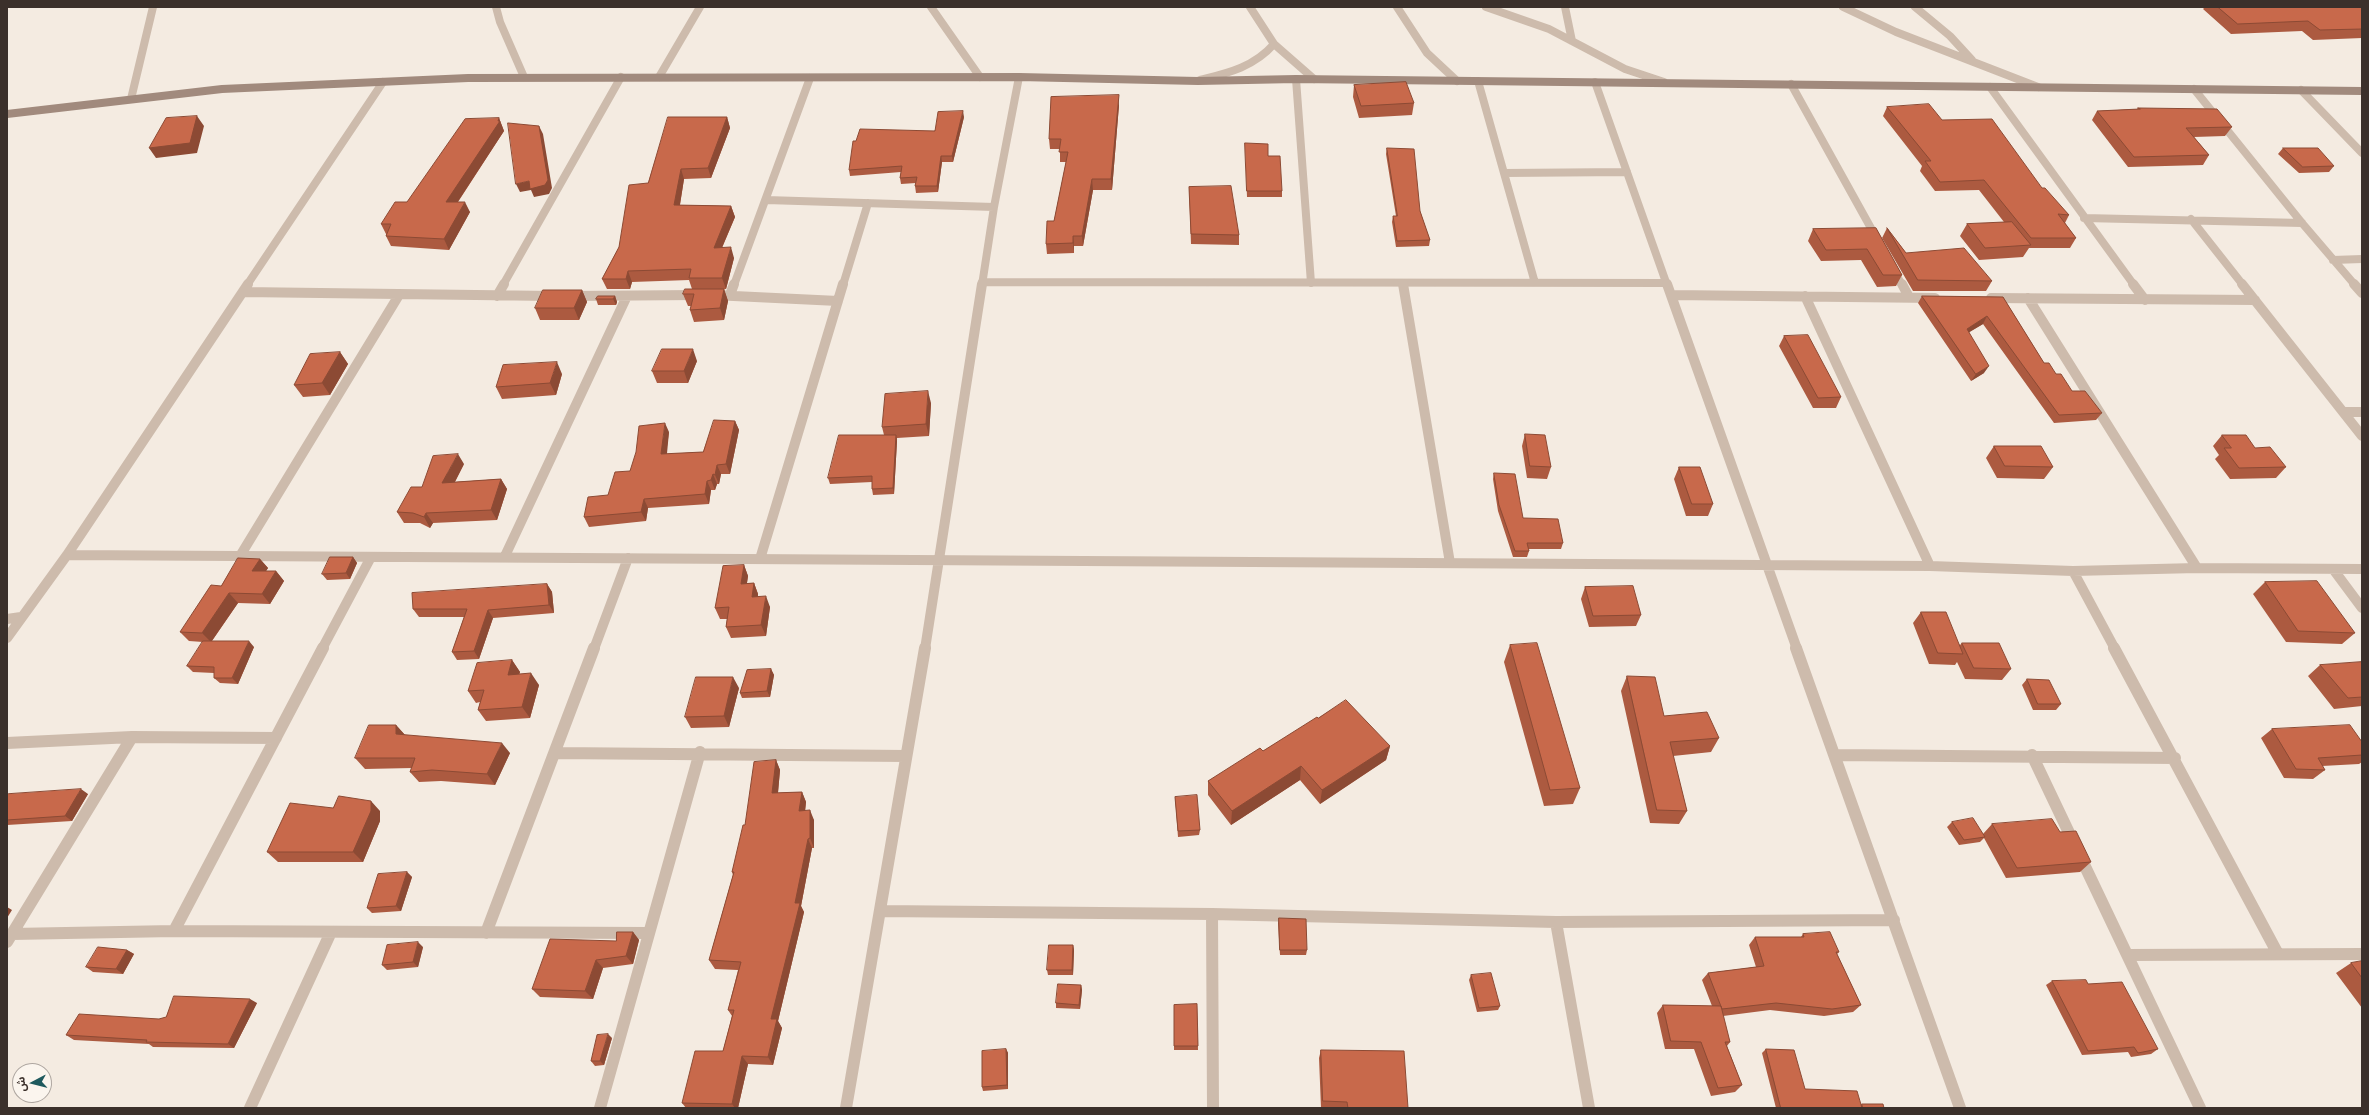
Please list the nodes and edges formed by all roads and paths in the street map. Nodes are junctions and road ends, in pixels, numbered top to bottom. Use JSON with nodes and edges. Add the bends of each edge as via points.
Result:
{"nodes":[{"id":1,"x":153,"y":7,"type":"edge"},
{"id":2,"x":496,"y":7,"type":"edge"},
{"id":3,"x":700,"y":7,"type":"edge"},
{"id":4,"x":931,"y":7,"type":"edge"},
{"id":5,"x":1250,"y":7,"type":"edge"},
{"id":6,"x":1397,"y":7,"type":"edge"},
{"id":7,"x":1486,"y":7,"type":"edge"},
{"id":8,"x":1564,"y":7,"type":"edge"},
{"id":9,"x":1843,"y":7,"type":"edge"},
{"id":10,"x":1915,"y":7,"type":"edge"},
{"id":11,"x":1572,"y":41,"type":"junction"},
{"id":12,"x":1274,"y":44,"type":"junction"},
{"id":13,"x":1974,"y":63,"type":"junction"},
{"id":14,"x":524,"y":77,"type":"junction"},
{"id":15,"x":621,"y":77,"type":"junction"},
{"id":16,"x":659,"y":77,"type":"junction"},
{"id":17,"x":980,"y":77,"type":"junction"},
{"id":18,"x":1019,"y":77,"type":"junction"},
{"id":19,"x":810,"y":78,"type":"junction"},
{"id":20,"x":1296,"y":79,"type":"junction"},
{"id":21,"x":1314,"y":79,"type":"junction"},
{"id":22,"x":1198,"y":81,"type":"junction"},
{"id":23,"x":1457,"y":81,"type":"junction"},
{"id":24,"x":1478,"y":81,"type":"junction"},
{"id":25,"x":383,"y":82,"type":"junction"},
{"id":26,"x":1595,"y":82,"type":"junction"},
{"id":27,"x":1664,"y":82,"type":"junction"},
{"id":28,"x":1790,"y":84,"type":"junction"},
{"id":29,"x":1990,"y":87,"type":"junction"},
{"id":30,"x":2038,"y":87,"type":"junction"},
{"id":31,"x":2194,"y":89,"type":"junction"},
{"id":32,"x":2301,"y":90,"type":"junction"},
{"id":33,"x":2362,"y":91,"type":"edge"},
{"id":34,"x":131,"y":99,"type":"junction"},
{"id":35,"x":7,"y":114,"type":"edge"},
{"id":36,"x":2362,"y":153,"type":"edge"},
{"id":37,"x":1627,"y":172,"type":"junction"},
{"id":38,"x":1504,"y":173,"type":"junction"},
{"id":39,"x":766,"y":200,"type":"junction"},
{"id":40,"x":868,"y":203,"type":"junction"},
{"id":41,"x":994,"y":207,"type":"junction"},
{"id":42,"x":2084,"y":218,"type":"junction"},
{"id":43,"x":2191,"y":219,"type":"junction"},
{"id":44,"x":2302,"y":224,"type":"junction"},
{"id":45,"x":1882,"y":249,"type":"edge"},
{"id":46,"x":2362,"y":259,"type":"edge"},
{"id":47,"x":2333,"y":260,"type":"junction"},
{"id":48,"x":1890,"y":263,"type":"edge"},
{"id":49,"x":982,"y":282,"type":"junction"},
{"id":50,"x":1311,"y":282,"type":"junction"},
{"id":51,"x":1403,"y":283,"type":"junction"},
{"id":52,"x":1535,"y":283,"type":"junction"},
{"id":53,"x":1667,"y":283,"type":"junction"},
{"id":54,"x":243,"y":292,"type":"junction"},
{"id":55,"x":2362,"y":293,"type":"edge"},
{"id":56,"x":399,"y":295,"type":"junction"},
{"id":57,"x":730,"y":295,"type":"junction"},
{"id":58,"x":1671,"y":295,"type":"junction"},
{"id":59,"x":497,"y":296,"type":"junction"},
{"id":60,"x":627,"y":296,"type":"junction"},
{"id":61,"x":1805,"y":296,"type":"junction"},
{"id":62,"x":1909,"y":297,"type":"junction"},
{"id":63,"x":1941,"y":298,"type":"edge"},
{"id":64,"x":1981,"y":298,"type":"edge"},
{"id":65,"x":2028,"y":298,"type":"junction"},
{"id":66,"x":2145,"y":300,"type":"junction"},
{"id":67,"x":2255,"y":300,"type":"junction"},
{"id":68,"x":838,"y":301,"type":"junction"},
{"id":69,"x":2343,"y":412,"type":"junction"},
{"id":70,"x":2362,"y":412,"type":"edge"},
{"id":71,"x":2362,"y":436,"type":"edge"},
{"id":72,"x":67,"y":555,"type":"junction"},
{"id":73,"x":240,"y":556,"type":"junction"},
{"id":74,"x":505,"y":556,"type":"junction"},
{"id":75,"x":371,"y":557,"type":"junction"},
{"id":76,"x":628,"y":558,"type":"junction"},
{"id":77,"x":760,"y":559,"type":"junction"},
{"id":78,"x":938,"y":560,"type":"junction"},
{"id":79,"x":1450,"y":564,"type":"junction"},
{"id":80,"x":1767,"y":565,"type":"junction"},
{"id":81,"x":1930,"y":566,"type":"junction"},
{"id":82,"x":2197,"y":568,"type":"junction"},
{"id":83,"x":2334,"y":569,"type":"junction"},
{"id":84,"x":2362,"y":569,"type":"edge"},
{"id":85,"x":2073,"y":570,"type":"junction"},
{"id":86,"x":2362,"y":608,"type":"edge"},
{"id":87,"x":21,"y":617,"type":"junction"},
{"id":88,"x":7,"y":619,"type":"edge"},
{"id":89,"x":7,"y":638,"type":"edge"},
{"id":90,"x":132,"y":737,"type":"junction"},
{"id":91,"x":276,"y":738,"type":"junction"},
{"id":92,"x":7,"y":743,"type":"edge"},
{"id":93,"x":700,"y":752,"type":"junction"},
{"id":94,"x":555,"y":753,"type":"junction"},
{"id":95,"x":1835,"y":755,"type":"junction"},
{"id":96,"x":2032,"y":755,"type":"junction"},
{"id":97,"x":906,"y":756,"type":"junction"},
{"id":98,"x":2175,"y":758,"type":"junction"},
{"id":99,"x":880,"y":911,"type":"junction"},
{"id":100,"x":1212,"y":914,"type":"junction"},
{"id":101,"x":1894,"y":920,"type":"junction"},
{"id":102,"x":1556,"y":922,"type":"junction"},
{"id":103,"x":174,"y":931,"type":"junction"},
{"id":104,"x":331,"y":932,"type":"junction"},
{"id":105,"x":486,"y":933,"type":"junction"},
{"id":106,"x":649,"y":933,"type":"junction"},
{"id":107,"x":9,"y":938,"type":"edge"},
{"id":108,"x":2278,"y":954,"type":"junction"},
{"id":109,"x":2362,"y":954,"type":"edge"},
{"id":110,"x":2128,"y":955,"type":"junction"},
{"id":111,"x":250,"y":1108,"type":"edge"},
{"id":112,"x":600,"y":1108,"type":"edge"},
{"id":113,"x":846,"y":1108,"type":"edge"},
{"id":114,"x":1213,"y":1108,"type":"edge"},
{"id":115,"x":1589,"y":1108,"type":"edge"},
{"id":116,"x":1960,"y":1108,"type":"edge"},
{"id":117,"x":2200,"y":1108,"type":"edge"}],
"edges":[{"from":1,"to":34,"type":"street"},
{"from":2,"to":14,"type":"street"},
{"from":3,"to":16,"type":"street"},
{"from":4,"to":17,"type":"street"},
{"from":5,"to":12,"type":"street"},
{"from":6,"to":23,"type":"street","via":[[1427,53]]},
{"from":7,"to":11,"type":"street","via":[[1519,17]]},
{"from":8,"to":11,"type":"street"},
{"from":9,"to":13,"type":"street","via":[[1896,32]]},
{"from":10,"to":13,"type":"street","via":[[1950,36]]},
{"from":11,"to":27,"type":"street","via":[[1625,68]]},
{"from":12,"to":21,"type":"street"},
{"from":12,"to":22,"type":"street","via":[[1266,55],[1249,66]]},
{"from":13,"to":30,"type":"street"},
{"from":14,"to":15,"type":"street"},
{"from":14,"to":25,"type":"street"},
{"from":15,"to":16,"type":"street"},
{"from":15,"to":59,"type":"street"},
{"from":16,"to":19,"type":"street"},
{"from":17,"to":18,"type":"street"},
{"from":17,"to":19,"type":"street"},
{"from":18,"to":22,"type":"street"},
{"from":18,"to":41,"type":"street"},
{"from":19,"to":39,"type":"street"},
{"from":20,"to":21,"type":"street"},
{"from":20,"to":22,"type":"street"},
{"from":20,"to":50,"type":"street"},
{"from":21,"to":23,"type":"street"},
{"from":23,"to":24,"type":"street"},
{"from":24,"to":26,"type":"street"},
{"from":24,"to":38,"type":"street"},
{"from":25,"to":34,"type":"street","via":[[222,89]]},
{"from":25,"to":54,"type":"street"},
{"from":26,"to":27,"type":"street"},
{"from":26,"to":37,"type":"street"},
{"from":27,"to":28,"type":"street"},
{"from":28,"to":29,"type":"street"},
{"from":28,"to":45,"type":"street"},
{"from":29,"to":30,"type":"street"},
{"from":29,"to":42,"type":"street"},
{"from":30,"to":31,"type":"street"},
{"from":31,"to":32,"type":"street"},
{"from":31,"to":44,"type":"street"},
{"from":32,"to":33,"type":"street"},
{"from":32,"to":36,"type":"street"},
{"from":34,"to":35,"type":"street"},
{"from":37,"to":38,"type":"street"},
{"from":37,"to":53,"type":"street"},
{"from":38,"to":52,"type":"street"},
{"from":39,"to":40,"type":"street"},
{"from":39,"to":57,"type":"street"},
{"from":40,"to":41,"type":"street"},
{"from":40,"to":68,"type":"street"},
{"from":41,"to":49,"type":"street"},
{"from":42,"to":43,"type":"street"},
{"from":42,"to":66,"type":"street"},
{"from":43,"to":44,"type":"street"},
{"from":43,"to":67,"type":"street"},
{"from":44,"to":47,"type":"street"},
{"from":46,"to":47,"type":"street"},
{"from":47,"to":55,"type":"street"},
{"from":48,"to":62,"type":"street"},
{"from":49,"to":50,"type":"street"},
{"from":49,"to":78,"type":"street"},
{"from":50,"to":51,"type":"street"},
{"from":51,"to":52,"type":"street"},
{"from":51,"to":79,"type":"street"},
{"from":52,"to":53,"type":"street"},
{"from":53,"to":58,"type":"street"},
{"from":54,"to":56,"type":"street"},
{"from":54,"to":72,"type":"street"},
{"from":56,"to":59,"type":"street"},
{"from":56,"to":73,"type":"street"},
{"from":57,"to":60,"type":"street"},
{"from":57,"to":68,"type":"street"},
{"from":58,"to":61,"type":"street"},
{"from":58,"to":80,"type":"street"},
{"from":59,"to":60,"type":"street"},
{"from":60,"to":74,"type":"street"},
{"from":61,"to":62,"type":"street"},
{"from":61,"to":81,"type":"street"},
{"from":62,"to":63,"type":"street"},
{"from":64,"to":65,"type":"street"},
{"from":65,"to":66,"type":"street"},
{"from":65,"to":82,"type":"street"},
{"from":66,"to":67,"type":"street"},
{"from":67,"to":69,"type":"street"},
{"from":68,"to":77,"type":"street"},
{"from":69,"to":70,"type":"street"},
{"from":69,"to":71,"type":"street"},
{"from":72,"to":73,"type":"street"},
{"from":72,"to":87,"type":"street"},
{"from":73,"to":75,"type":"street"},
{"from":74,"to":75,"type":"street"},
{"from":74,"to":76,"type":"street"},
{"from":75,"to":91,"type":"street"},
{"from":76,"to":77,"type":"street"},
{"from":76,"to":94,"type":"street"},
{"from":77,"to":78,"type":"street"},
{"from":78,"to":79,"type":"street"},
{"from":78,"to":97,"type":"street"},
{"from":79,"to":80,"type":"street"},
{"from":80,"to":81,"type":"street"},
{"from":80,"to":95,"type":"street"},
{"from":81,"to":85,"type":"street"},
{"from":82,"to":83,"type":"street"},
{"from":82,"to":85,"type":"street"},
{"from":83,"to":84,"type":"street"},
{"from":83,"to":86,"type":"street"},
{"from":85,"to":98,"type":"street"},
{"from":87,"to":88,"type":"street"},
{"from":87,"to":89,"type":"street"},
{"from":90,"to":91,"type":"street"},
{"from":90,"to":92,"type":"street"},
{"from":90,"to":107,"type":"street"},
{"from":91,"to":103,"type":"street"},
{"from":93,"to":94,"type":"street"},
{"from":93,"to":97,"type":"street"},
{"from":93,"to":106,"type":"street"},
{"from":94,"to":105,"type":"street"},
{"from":95,"to":96,"type":"street"},
{"from":95,"to":101,"type":"street"},
{"from":96,"to":98,"type":"street"},
{"from":96,"to":110,"type":"street"},
{"from":97,"to":99,"type":"street"},
{"from":98,"to":108,"type":"street"},
{"from":99,"to":100,"type":"street"},
{"from":99,"to":113,"type":"street"},
{"from":100,"to":102,"type":"street"},
{"from":100,"to":114,"type":"street"},
{"from":101,"to":102,"type":"street"},
{"from":101,"to":116,"type":"street"},
{"from":102,"to":115,"type":"street"},
{"from":103,"to":104,"type":"street"},
{"from":103,"to":107,"type":"street"},
{"from":104,"to":105,"type":"street"},
{"from":104,"to":111,"type":"street"},
{"from":105,"to":106,"type":"street"},
{"from":106,"to":112,"type":"street"},
{"from":108,"to":109,"type":"street"},
{"from":108,"to":110,"type":"street"},
{"from":110,"to":117,"type":"street"}]}
